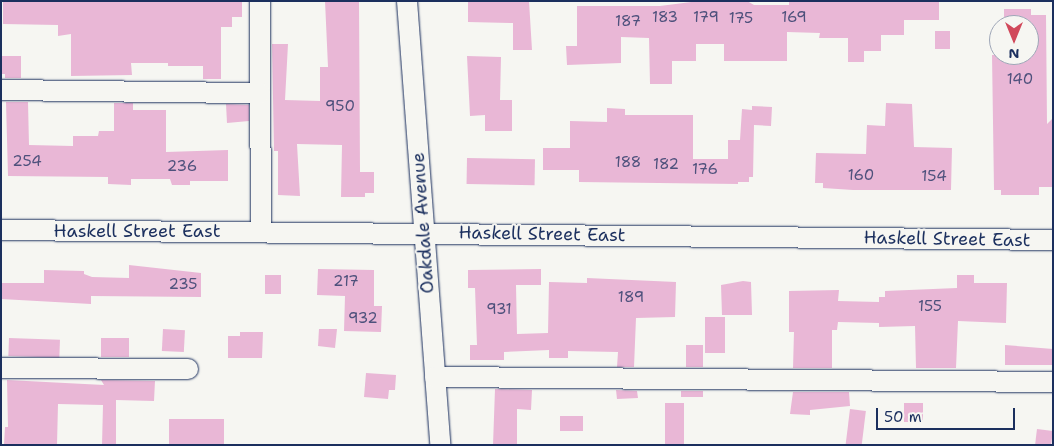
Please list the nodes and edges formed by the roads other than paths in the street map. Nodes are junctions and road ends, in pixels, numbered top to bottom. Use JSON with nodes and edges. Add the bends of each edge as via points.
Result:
{"nodes":[{"id":1,"x":260,"y":1,"type":"edge"},
{"id":2,"x":407,"y":1,"type":"edge"},
{"id":3,"x":1,"y":90,"type":"edge"},
{"id":4,"x":260,"y":93,"type":"junction"},
{"id":5,"x":1,"y":230,"type":"edge"},
{"id":6,"x":261,"y":232,"type":"junction"},
{"id":7,"x":424,"y":233,"type":"junction"},
{"id":8,"x":1053,"y":240,"type":"edge"},
{"id":9,"x":1,"y":368,"type":"edge"},
{"id":10,"x":188,"y":370,"type":"dead end"},
{"id":11,"x":435,"y":377,"type":"junction"},
{"id":12,"x":1053,"y":382,"type":"edge"},
{"id":13,"x":440,"y":445,"type":"edge"}],
"edges":[{"from":1,"to":4,"type":"street"},
{"from":2,"to":7,"type":"street","name":"Oakdale Avenue"},
{"from":3,"to":4,"type":"street"},
{"from":4,"to":6,"type":"street"},
{"from":5,"to":6,"type":"street","name":"Haskell Street East"},
{"from":6,"to":7,"type":"street","name":"Haskell Street East"},
{"from":7,"to":8,"type":"street","name":"Haskell Street East"},
{"from":7,"to":11,"type":"street","name":"Oakdale Avenue"},
{"from":9,"to":10,"type":"street"},
{"from":11,"to":12,"type":"street"},
{"from":11,"to":13,"type":"street","name":"Oakdale Avenue"}]}
